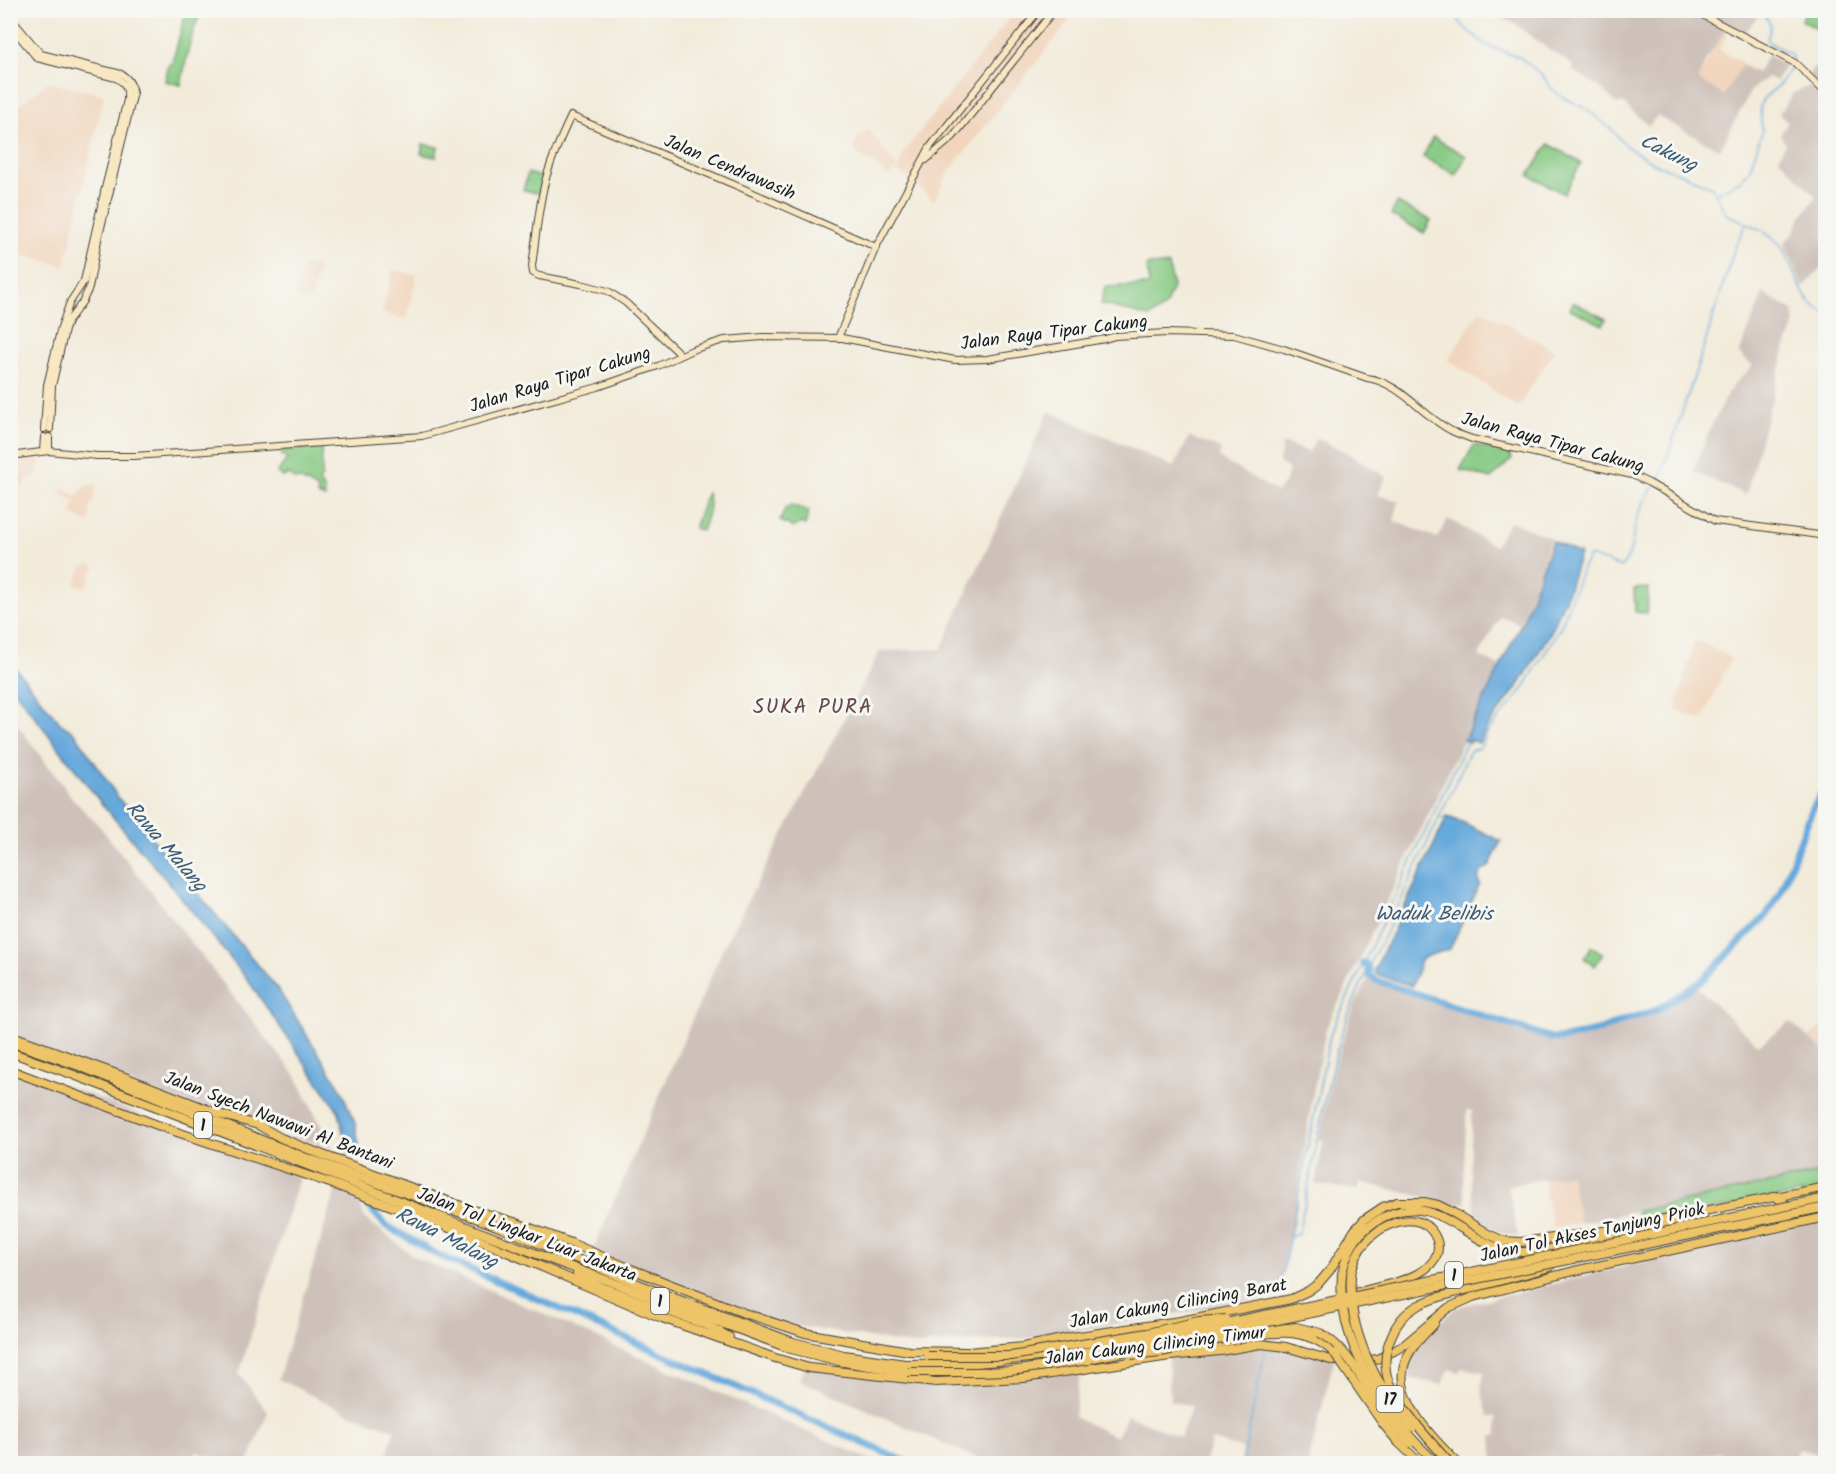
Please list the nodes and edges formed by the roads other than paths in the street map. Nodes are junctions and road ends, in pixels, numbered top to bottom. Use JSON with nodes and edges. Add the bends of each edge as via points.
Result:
{"nodes":[{"id":1,"x":1039,"y":10,"type":"edge"},
{"id":2,"x":1054,"y":10,"type":"edge"},
{"id":3,"x":1693,"y":10,"type":"edge"},
{"id":4,"x":10,"y":17,"type":"edge"},
{"id":5,"x":10,"y":25,"type":"edge"},
{"id":6,"x":99,"y":71,"type":"junction"},
{"id":7,"x":1826,"y":93,"type":"edge"},
{"id":8,"x":923,"y":162,"type":"junction"},
{"id":9,"x":876,"y":247,"type":"junction"},
{"id":10,"x":838,"y":338,"type":"junction"},
{"id":11,"x":681,"y":355,"type":"junction"},
{"id":12,"x":48,"y":409,"type":"junction"},
{"id":13,"x":47,"y":429,"type":"dead end"},
{"id":14,"x":46,"y":437,"type":"dead end"},
{"id":15,"x":46,"y":451,"type":"junction"},
{"id":16,"x":10,"y":456,"type":"edge"},
{"id":17,"x":1826,"y":536,"type":"edge"},
{"id":18,"x":10,"y":1035,"type":"edge"},
{"id":19,"x":10,"y":1042,"type":"edge"},
{"id":20,"x":10,"y":1052,"type":"edge"},
{"id":21,"x":10,"y":1070,"type":"edge"},
{"id":22,"x":332,"y":1171,"type":"junction"},
{"id":23,"x":1826,"y":1187,"type":"edge"},
{"id":24,"x":1803,"y":1192,"type":"junction"},
{"id":25,"x":1775,"y":1196,"type":"junction"},
{"id":26,"x":1826,"y":1198,"type":"edge"},
{"id":27,"x":1826,"y":1207,"type":"edge"},
{"id":28,"x":1826,"y":1217,"type":"edge"},
{"id":29,"x":1811,"y":1220,"type":"junction"},
{"id":30,"x":1715,"y":1221,"type":"junction"},
{"id":31,"x":489,"y":1223,"type":"junction"},
{"id":32,"x":1783,"y":1226,"type":"junction"},
{"id":33,"x":600,"y":1258,"type":"junction"},
{"id":34,"x":1571,"y":1259,"type":"junction"},
{"id":35,"x":555,"y":1261,"type":"junction"},
{"id":36,"x":614,"y":1298,"type":"joint"},
{"id":37,"x":1309,"y":1305,"type":"junction"},
{"id":38,"x":1453,"y":1305,"type":"junction"},
{"id":39,"x":1269,"y":1314,"type":"junction"},
{"id":40,"x":1351,"y":1320,"type":"junction"},
{"id":41,"x":1104,"y":1333,"type":"junction"},
{"id":42,"x":1074,"y":1337,"type":"junction"},
{"id":43,"x":751,"y":1348,"type":"junction"},
{"id":44,"x":909,"y":1351,"type":"junction"},
{"id":45,"x":1083,"y":1357,"type":"junction"},
{"id":46,"x":1112,"y":1366,"type":"junction"},
{"id":47,"x":1080,"y":1370,"type":"junction"},
{"id":48,"x":1421,"y":1464,"type":"edge"},
{"id":49,"x":1436,"y":1464,"type":"edge"},
{"id":50,"x":1450,"y":1464,"type":"edge"},
{"id":51,"x":1459,"y":1464,"type":"edge"}],
"edges":[{"from":1,"to":8,"type":"street","via":[[932,144]]},
{"from":2,"to":8,"type":"street","via":[[952,137]]},
{"from":3,"to":7,"type":"street","via":[[1793,62]]},
{"from":4,"to":6,"type":"street","via":[[41,54]]},
{"from":5,"to":6,"type":"street","via":[[37,58]]},
{"from":6,"to":12,"type":"street","via":[[124,83],[127,100],[84,281],[70,302],[62,326],[47,385]]},
{"from":6,"to":12,"type":"street","via":[[125,77],[133,96],[89,288],[65,330]]},
{"from":8,"to":9,"type":"street"},
{"from":9,"to":10,"type":"street"},
{"from":9,"to":11,"type":"street","name":"Jalan Cendrawasih","via":[[571,116],[545,182],[533,273],[608,291]]},
{"from":10,"to":11,"type":"street","name":"Jalan Raya Tipar Cakung","via":[[724,340]]},
{"from":10,"to":17,"type":"street","name":"Jalan Raya Tipar Cakung","via":[[962,360],[1115,336],[1234,335],[1378,380],[1453,432],[1632,475],[1715,522]]},
{"from":11,"to":15,"type":"street","name":"Jalan Raya Tipar Cakung","via":[[598,387],[407,438],[134,456]]},
{"from":12,"to":13,"type":"street"},
{"from":14,"to":15,"type":"street"},
{"from":15,"to":16,"type":"street","name":"Jalan Raya Tipar Cakung"},
{"from":18,"to":22,"type":"highway","name":"Jalan Syech Nawawi Al Bantani","via":[[258,1125]]},
{"from":19,"to":22,"type":"highway","name":"Jalan Tol Lingkar Luar Jakarta","number":"1","via":[[79,1066]]},
{"from":20,"to":22,"type":"highway","name":"Jalan Tol Lingkar Luar Jakarta","number":"1"},
{"from":21,"to":22,"type":"highway","name":"Jalan Syech Nawawi Al Bantani","via":[[168,1129]]},
{"from":22,"to":31,"type":"highway","name":"Jalan Tol Lingkar Luar Jakarta","number":"1"},
{"from":22,"to":33,"type":"highway","name":"Jalan Syech Nawawi Al Bantani","via":[[426,1192],[571,1243]]},
{"from":22,"to":35,"type":"highway","name":"Jalan Tol Lingkar Luar Jakarta","number":"1"},
{"from":22,"to":36,"type":"highway","name":"Jalan Syech Nawawi Al Bantani","via":[[417,1216]]},
{"from":23,"to":24,"type":"highway","name":"Jalan Cakung Cilincing Barat"},
{"from":24,"to":25,"type":"highway","name":"Jalan Cakung Cilincing Barat"},
{"from":24,"to":29,"type":"highway","via":[[1798,1211]]},
{"from":25,"to":32,"type":"highway","via":[[1787,1204],[1789,1218]]},
{"from":25,"to":41,"type":"highway","name":"Jalan Cakung Cilincing Barat","via":[[1593,1233],[1521,1242],[1492,1236],[1431,1203],[1397,1202],[1359,1225],[1325,1276],[1298,1297]]},
{"from":26,"to":30,"type":"highway","name":"Jalan Tol Akses Tanjung Priok","number":"1","bridge":true},
{"from":27,"to":34,"type":"highway","name":"Jalan Tol Akses Tanjung Priok","number":"1","bridge":true},
{"from":28,"to":29,"type":"highway","name":"Jalan Cakung Cilincing Timur"},
{"from":29,"to":32,"type":"highway","name":"Jalan Cakung Cilincing Timur"},
{"from":30,"to":37,"type":"highway","name":"Jalan Tol Akses Tanjung Priok","number":"1","bridge":true},
{"from":30,"to":40,"type":"highway","bridge":true,"via":[[1521,1252],[1492,1246],[1432,1213],[1395,1213],[1368,1228],[1349,1252],[1342,1297]]},
{"from":31,"to":33,"type":"highway"},
{"from":31,"to":45,"type":"highway","name":"Jalan Tol Lingkar Luar Jakarta","number":"1","via":[[658,1292],[793,1342],[836,1353],[905,1364]]},
{"from":32,"to":38,"type":"highway","name":"Jalan Cakung Cilincing Timur","via":[[1535,1281]]},
{"from":33,"to":44,"type":"highway","name":"Jalan Cakung Cilincing Barat","via":[[795,1330]]},
{"from":34,"to":45,"type":"highway","name":"Jalan Tol Akses Tanjung Priok","number":"1","bridge":true},
{"from":34,"to":50,"type":"highway","bridge":true,"via":[[1431,1300],[1407,1314],[1394,1331],[1385,1358],[1390,1386],[1396,1399]]},
{"from":35,"to":43,"type":"highway","via":[[601,1287],[709,1326]]},
{"from":35,"to":45,"type":"highway","name":"Jalan Tol Lingkar Luar Jakarta","number":"1","bridge":true,"via":[[791,1349],[843,1362],[908,1372],[976,1372],[1010,1371]]},
{"from":36,"to":43,"type":"highway","name":"Jalan Cakung Cilincing Timur"},
{"from":37,"to":39,"type":"highway","name":"Jalan Tol Akses Tanjung Priok","number":"1","bridge":true},
{"from":37,"to":40,"type":"highway","bridge":true,"via":[[1343,1296],[1355,1293],[1389,1284],[1426,1269],[1438,1250],[1436,1237],[1428,1227],[1415,1221],[1396,1222],[1363,1245],[1351,1275],[1350,1286],[1350,1293],[1351,1299]]},
{"from":38,"to":46,"type":"highway","name":"Jalan Cakung Cilincing Timur","via":[[1404,1345],[1371,1360],[1341,1362],[1261,1344]]},
{"from":38,"to":51,"type":"highway","via":[[1408,1356],[1402,1377],[1410,1405]]},
{"from":39,"to":44,"type":"highway","bridge":true,"via":[[1199,1322],[1011,1356],[928,1356]]},
{"from":39,"to":45,"type":"highway","name":"Jalan Tol Akses Tanjung Priok","number":"1","bridge":true},
{"from":40,"to":49,"type":"highway","number":"17","bridge":true,"via":[[1361,1360],[1383,1401]]},
{"from":40,"to":50,"type":"highway","number":"17","bridge":true,"via":[[1383,1389],[1411,1425]]},
{"from":41,"to":42,"type":"highway","name":"Jalan Cakung Cilincing Barat"},
{"from":41,"to":46,"type":"highway","via":[[1098,1352],[1102,1361]]},
{"from":42,"to":44,"type":"highway","name":"Jalan Cakung Cilincing Barat","via":[[992,1350]]},
{"from":42,"to":47,"type":"highway","via":[[1083,1353]]},
{"from":43,"to":47,"type":"highway","name":"Jalan Cakung Cilincing Timur","via":[[809,1368],[936,1382],[1024,1378]]},
{"from":45,"to":49,"type":"highway","bridge":true,"via":[[1161,1352],[1275,1328],[1309,1329],[1340,1348],[1391,1423]]},
{"from":46,"to":47,"type":"highway","name":"Jalan Cakung Cilincing Timur"},
{"from":46,"to":48,"type":"highway","bridge":true,"via":[[1130,1359],[1282,1333],[1306,1335],[1330,1349],[1383,1424]]}]}
